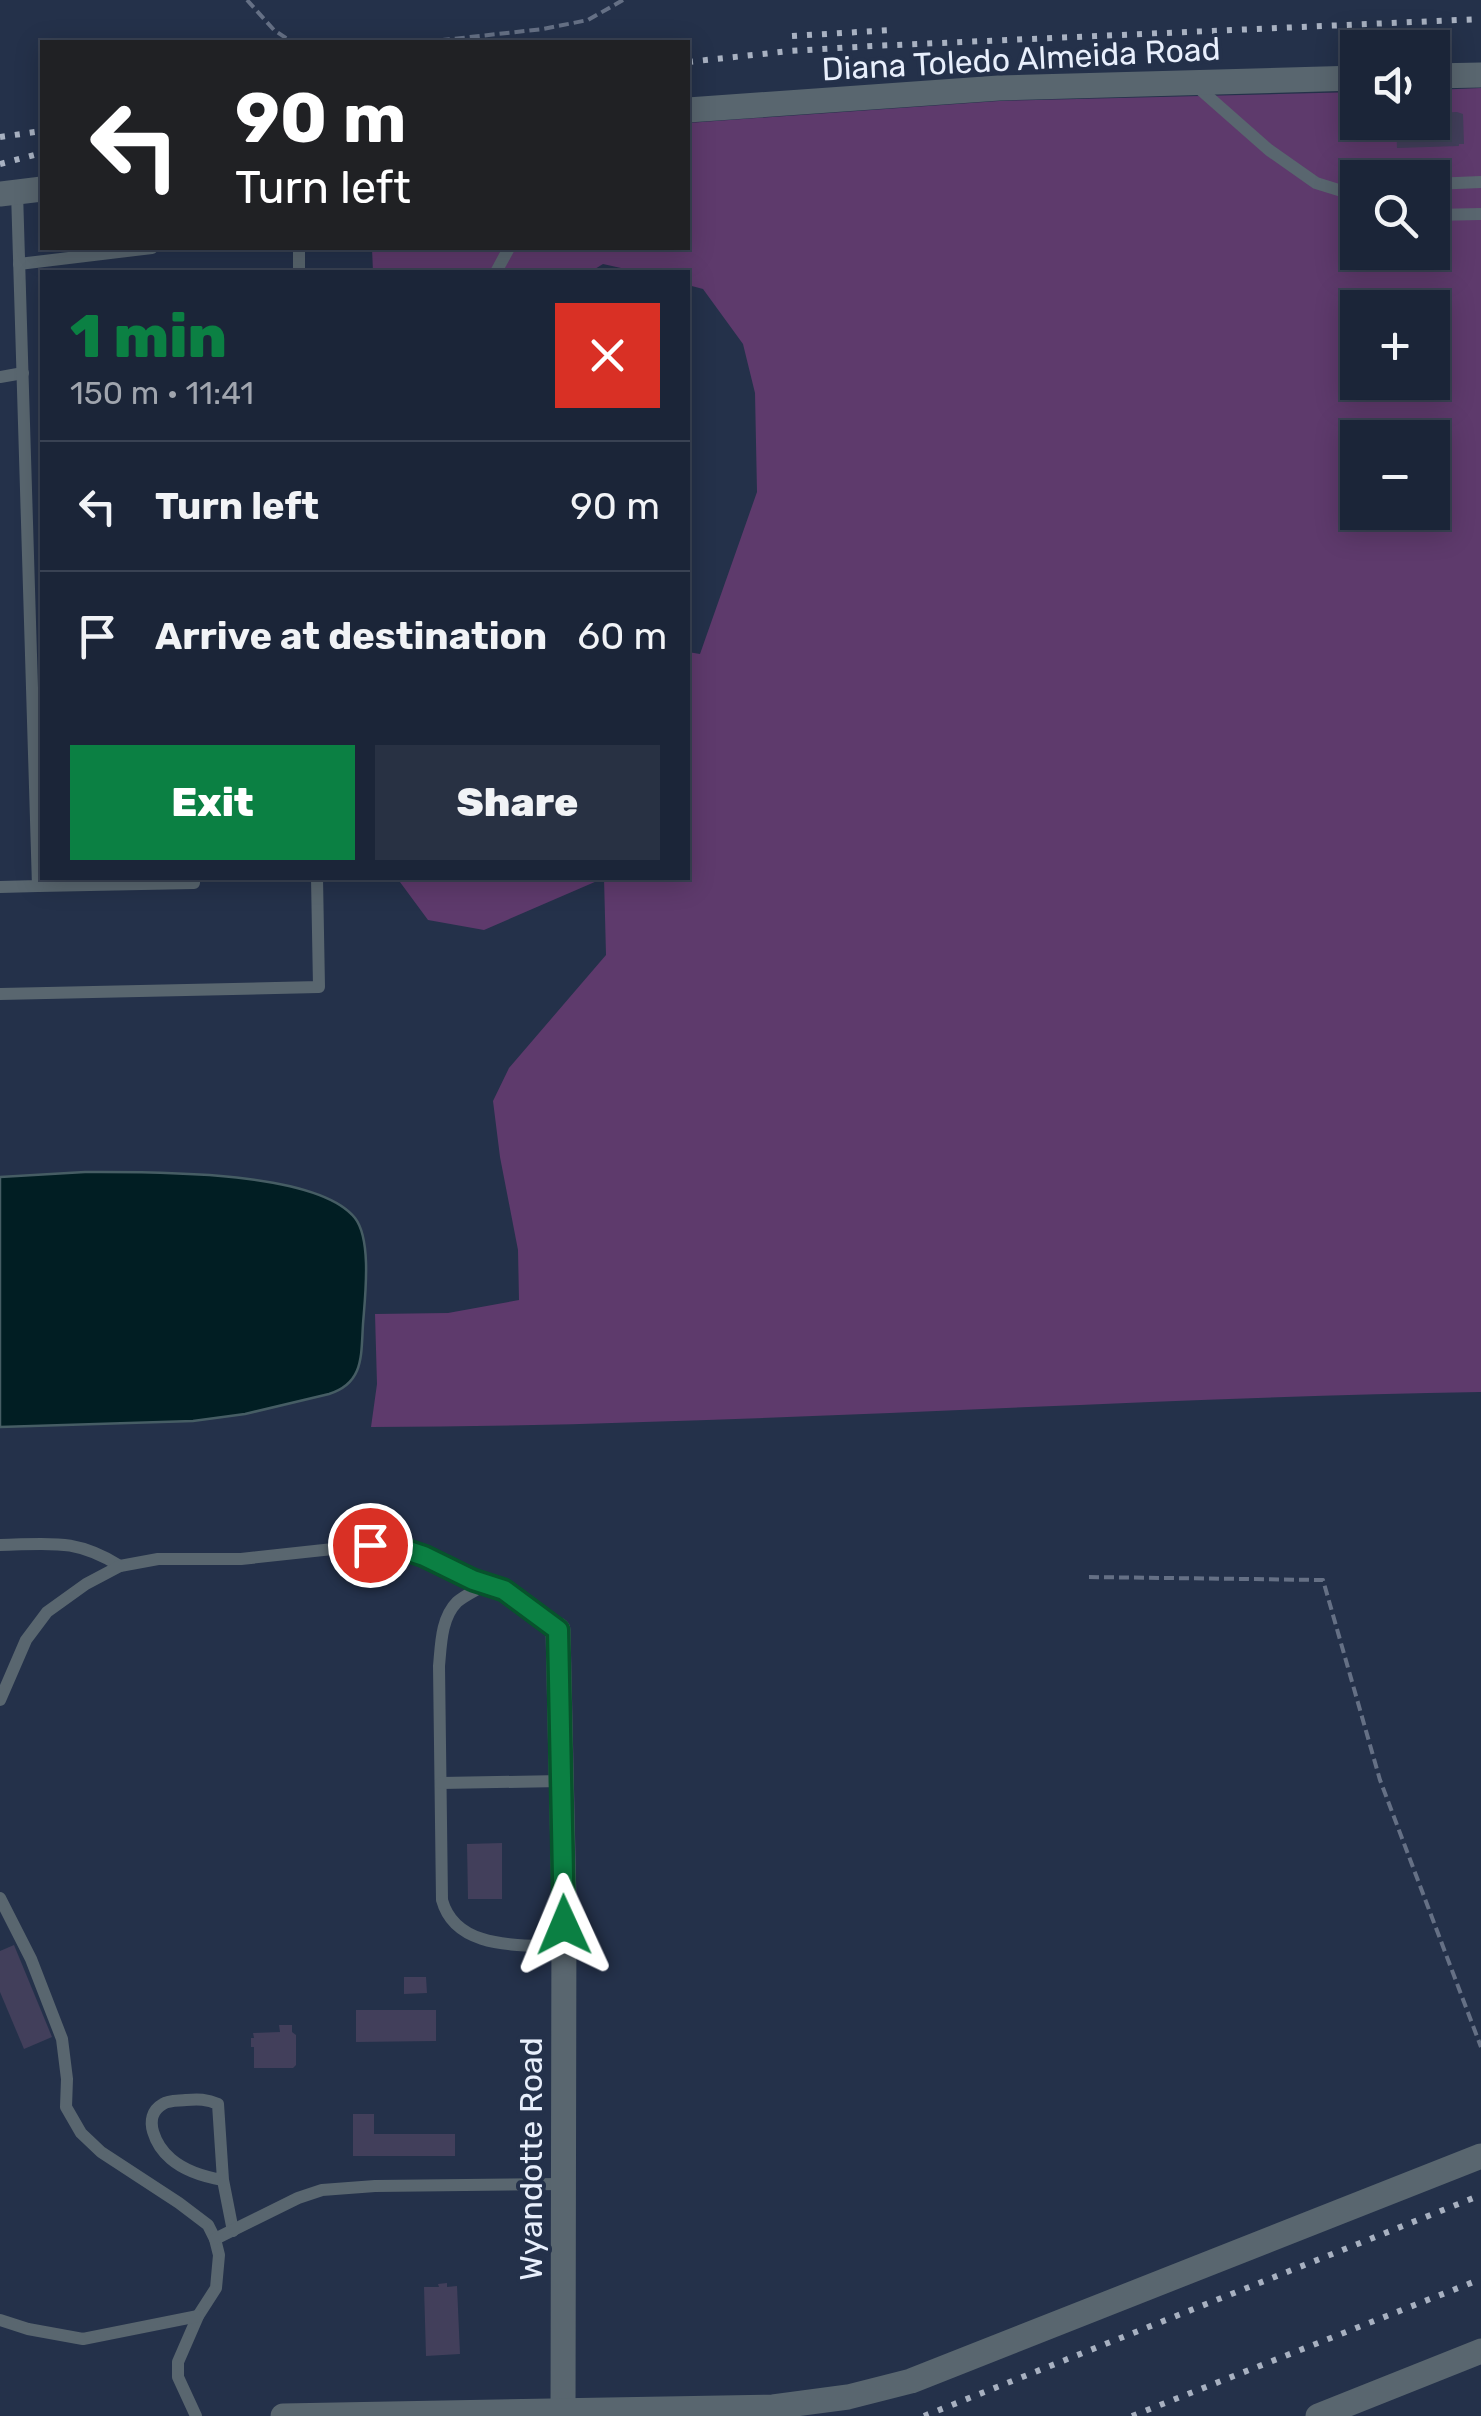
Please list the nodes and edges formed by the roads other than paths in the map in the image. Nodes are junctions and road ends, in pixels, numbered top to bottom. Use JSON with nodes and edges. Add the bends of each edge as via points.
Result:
{"nodes":[{"id":1,"x":1481,"y":75,"type":"edge"},
{"id":2,"x":1450,"y":76,"type":"edge"},
{"id":3,"x":1340,"y":79,"type":"edge"},
{"id":4,"x":1192,"y":83,"type":"junction"},
{"id":5,"x":690,"y":110,"type":"edge"},
{"id":6,"x":1481,"y":182,"type":"edge"},
{"id":7,"x":1450,"y":183,"type":"edge"},
{"id":8,"x":1340,"y":190,"type":"edge"},
{"id":9,"x":20,"y":192,"type":"edge"},
{"id":10,"x":1481,"y":214,"type":"edge"},
{"id":11,"x":1450,"y":215,"type":"edge"},
{"id":12,"x":135,"y":250,"type":"edge"},
{"id":13,"x":19,"y":264,"type":"junction"},
{"id":14,"x":23,"y":373,"type":"junction"},
{"id":15,"x":0,"y":377,"type":"edge"},
{"id":16,"x":194,"y":880,"type":"edge"},
{"id":17,"x":317,"y":880,"type":"edge"},
{"id":18,"x":38,"y":886,"type":"junction"},
{"id":19,"x":0,"y":887,"type":"edge"},
{"id":20,"x":0,"y":994,"type":"edge"},
{"id":21,"x":0,"y":1545,"type":"edge"},
{"id":22,"x":120,"y":1566,"type":"junction"},
{"id":23,"x":486,"y":1584,"type":"junction"},
{"id":24,"x":558,"y":1630,"type":"joint"},
{"id":25,"x":0,"y":1700,"type":"edge"},
{"id":26,"x":561,"y":1782,"type":"junction"},
{"id":27,"x":441,"y":1783,"type":"junction"},
{"id":28,"x":0,"y":1898,"type":"edge"},
{"id":29,"x":564,"y":1947,"type":"junction"},
{"id":30,"x":1481,"y":2156,"type":"edge"},
{"id":31,"x":223,"y":2180,"type":"junction"},
{"id":32,"x":563,"y":2184,"type":"junction"},
{"id":33,"x":233,"y":2230,"type":"junction"},
{"id":34,"x":215,"y":2240,"type":"junction"},
{"id":35,"x":198,"y":2316,"type":"junction"},
{"id":36,"x":0,"y":2320,"type":"edge"},
{"id":37,"x":1481,"y":2351,"type":"edge"},
{"id":38,"x":563,"y":2413,"type":"edge"},
{"id":39,"x":196,"y":2416,"type":"edge"},
{"id":40,"x":284,"y":2416,"type":"edge"},
{"id":41,"x":1318,"y":2416,"type":"edge"}],
"edges":[{"from":1,"to":2,"type":"street"},
{"from":3,"to":4,"type":"street","name":"Diana Toledo Almeida Road"},
{"from":4,"to":5,"type":"street","name":"Diana Toledo Almeida Road","via":[[999,88]]},
{"from":4,"to":8,"type":"lane","via":[[1269,150],[1316,183]]},
{"from":6,"to":7,"type":"lane"},
{"from":9,"to":13,"type":"lane"},
{"from":10,"to":11,"type":"lane"},
{"from":12,"to":13,"type":"lane"},
{"from":13,"to":14,"type":"lane"},
{"from":14,"to":15,"type":"lane"},
{"from":14,"to":18,"type":"lane"},
{"from":16,"to":18,"type":"lane"},
{"from":17,"to":20,"type":"lane","via":[[320,987]]},
{"from":18,"to":19,"type":"lane"},
{"from":21,"to":22,"type":"lane","via":[[70,1544]]},
{"from":22,"to":23,"type":"lane","via":[[370,1545],[403,1549]]},
{"from":22,"to":25,"type":"lane","via":[[47,1612],[26,1640]]},
{"from":23,"to":24,"type":"lane"},
{"from":23,"to":27,"type":"lane","via":[[456,1603],[442,1636]]},
{"from":24,"to":26,"type":"street","name":"Wyandotte Road"},
{"from":26,"to":27,"type":"lane"},
{"from":26,"to":29,"type":"street","name":"Wyandotte Road"},
{"from":27,"to":29,"type":"lane","via":[[446,1915],[470,1935],[495,1943]]},
{"from":28,"to":34,"type":"lane","via":[[62,2038],[66,2107],[80,2133],[179,2202]]},
{"from":29,"to":32,"type":"street","name":"Wyandotte Road"},
{"from":30,"to":38,"type":"street","via":[[911,2381],[773,2407]]},
{"from":31,"to":31,"type":"lane","via":[[218,2104],[198,2098],[164,2102],[152,2122],[155,2142],[172,2161]]},
{"from":31,"to":33,"type":"lane"},
{"from":32,"to":33,"type":"lane","via":[[322,2190]]},
{"from":32,"to":38,"type":"street","name":"Wyandotte Road"},
{"from":33,"to":34,"type":"lane"},
{"from":34,"to":35,"type":"lane","via":[[216,2288]]},
{"from":35,"to":36,"type":"lane","via":[[84,2340]]},
{"from":35,"to":39,"type":"lane","via":[[178,2362]]},
{"from":37,"to":41,"type":"street"},
{"from":38,"to":40,"type":"street"}]}
